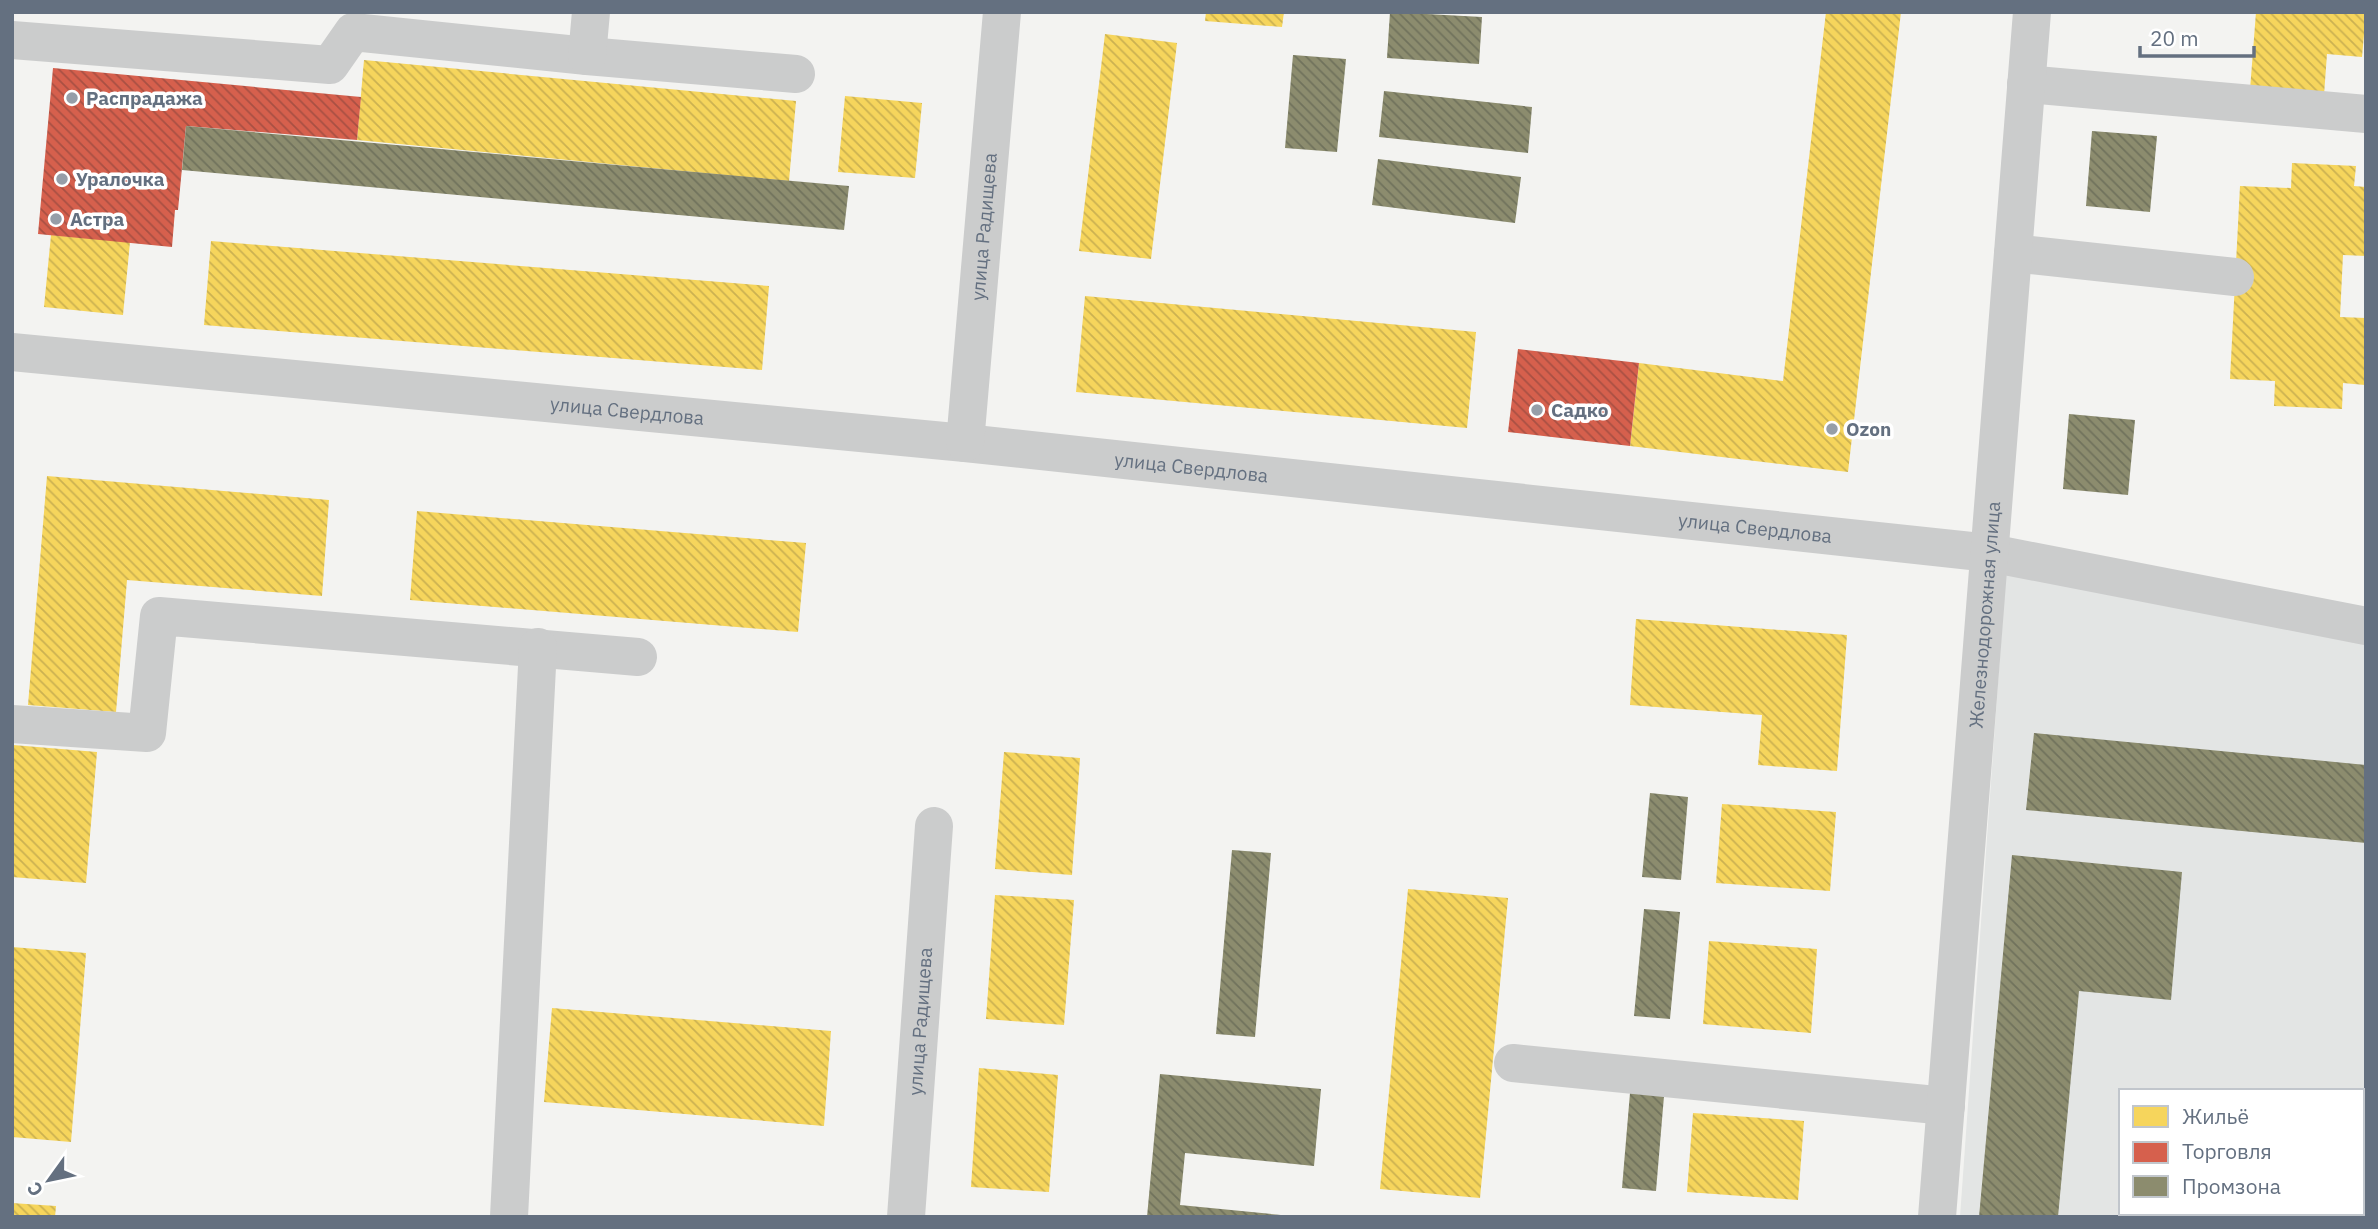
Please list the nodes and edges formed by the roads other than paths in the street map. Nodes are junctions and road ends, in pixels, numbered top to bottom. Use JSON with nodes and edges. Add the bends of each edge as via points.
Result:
{"nodes":[{"id":1,"x":591,"y":12,"type":"edge"},
{"id":2,"x":1002,"y":12,"type":"edge"},
{"id":3,"x":2032,"y":12,"type":"edge"},
{"id":4,"x":428,"y":27,"type":"edge"},
{"id":5,"x":12,"y":40,"type":"edge"},
{"id":6,"x":587,"y":56,"type":"junction"},
{"id":7,"x":796,"y":74,"type":"dead end"},
{"id":8,"x":2026,"y":84,"type":"junction"},
{"id":9,"x":2366,"y":114,"type":"edge"},
{"id":10,"x":2013,"y":253,"type":"junction"},
{"id":11,"x":2235,"y":277,"type":"dead end"},
{"id":12,"x":12,"y":352,"type":"edge"},
{"id":13,"x":965,"y":443,"type":"junction"},
{"id":14,"x":1990,"y":553,"type":"junction"},
{"id":15,"x":2366,"y":626,"type":"edge"},
{"id":16,"x":538,"y":647,"type":"junction"},
{"id":17,"x":638,"y":657,"type":"dead end"},
{"id":18,"x":12,"y":724,"type":"edge"},
{"id":19,"x":934,"y":826,"type":"dead end"},
{"id":20,"x":1513,"y":1063,"type":"dead end"},
{"id":21,"x":1946,"y":1106,"type":"junction"},
{"id":22,"x":509,"y":1217,"type":"edge"},
{"id":23,"x":906,"y":1217,"type":"edge"},
{"id":24,"x":1937,"y":1217,"type":"edge"}],
"edges":[{"from":1,"to":6,"type":"street"},
{"from":2,"to":13,"type":"street","name":"улица Радищева"},
{"from":3,"to":8,"type":"street","name":"Железнодорожная улица"},
{"from":4,"to":5,"type":"street","via":[[353,32],[330,65]]},
{"from":4,"to":6,"type":"street"},
{"from":6,"to":7,"type":"street"},
{"from":8,"to":9,"type":"street"},
{"from":8,"to":10,"type":"street","name":"Железнодорожная улица"},
{"from":10,"to":11,"type":"street"},
{"from":10,"to":14,"type":"street","name":"Железнодорожная улица"},
{"from":12,"to":13,"type":"street","name":"улица Свердлова"},
{"from":13,"to":14,"type":"street","name":"улица Свердлова"},
{"from":14,"to":15,"type":"street","name":"улица Свердлова"},
{"from":14,"to":21,"type":"street","name":"Железнодорожная улица"},
{"from":16,"to":17,"type":"street"},
{"from":16,"to":18,"type":"street","via":[[159,616],[147,733]]},
{"from":16,"to":22,"type":"street"},
{"from":19,"to":23,"type":"street","name":"улица Радищева"},
{"from":20,"to":21,"type":"street"},
{"from":21,"to":24,"type":"street","name":"Железнодорожная улица"}]}
